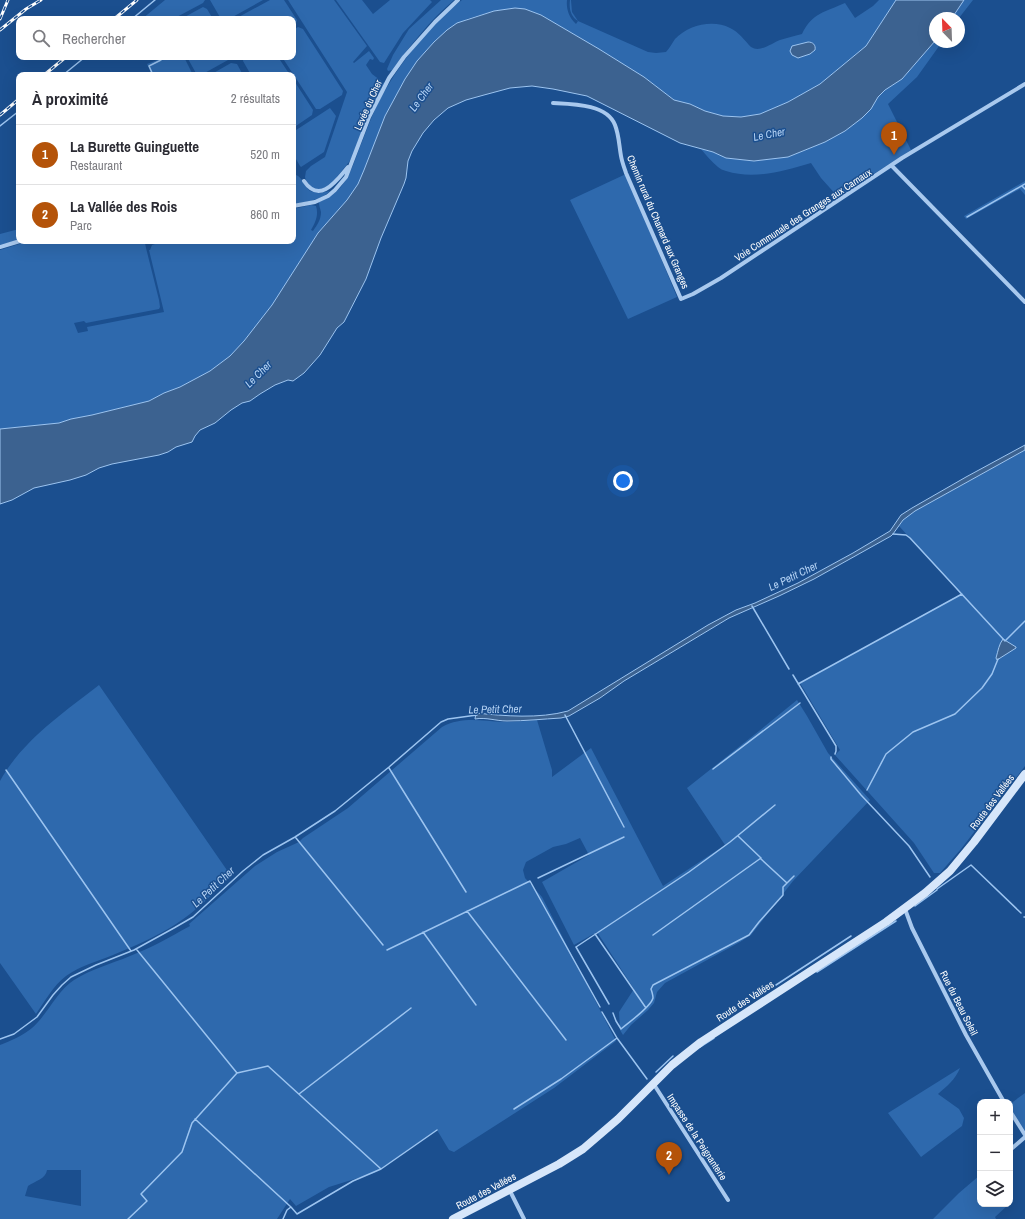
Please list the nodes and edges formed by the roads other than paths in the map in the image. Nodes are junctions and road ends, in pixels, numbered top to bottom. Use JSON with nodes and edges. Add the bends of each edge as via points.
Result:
{"nodes":[{"id":1,"x":458,"y":0,"type":"edge"},
{"id":2,"x":1025,"y":84,"type":"edge"},
{"id":3,"x":553,"y":103,"type":"dead end"},
{"id":4,"x":351,"y":163,"type":"junction"},
{"id":5,"x":892,"y":166,"type":"junction"},
{"id":6,"x":304,"y":181,"type":"dead end"},
{"id":7,"x":331,"y":186,"type":"junction"},
{"id":8,"x":335,"y":190,"type":"junction"},
{"id":9,"x":296,"y":205,"type":"edge"},
{"id":10,"x":16,"y":242,"type":"edge"},
{"id":11,"x":0,"y":247,"type":"edge"},
{"id":12,"x":681,"y":298,"type":"joint"},
{"id":13,"x":1025,"y":302,"type":"edge"},
{"id":14,"x":1025,"y":774,"type":"edge"},
{"id":15,"x":905,"y":909,"type":"junction"},
{"id":16,"x":653,"y":1083,"type":"junction"},
{"id":17,"x":1002,"y":1099,"type":"edge"},
{"id":18,"x":1013,"y":1116,"type":"edge"},
{"id":19,"x":1025,"y":1136,"type":"edge"},
{"id":20,"x":1013,"y":1147,"type":"edge"},
{"id":21,"x":509,"y":1189,"type":"junction"},
{"id":22,"x":728,"y":1200,"type":"dead end"},
{"id":23,"x":454,"y":1219,"type":"edge"},
{"id":24,"x":524,"y":1219,"type":"edge"}],
"edges":[{"from":1,"to":4,"type":"street","name":"Levée du Cher","via":[[434,22],[389,78],[369,117]]},
{"from":2,"to":5,"type":"street","name":"Voie Communale des Granges aux Carnaux"},
{"from":3,"to":12,"type":"street","name":"Chemin rural du Chamard aux Granges","via":[[578,104],[597,109],[614,122],[626,173]]},
{"from":4,"to":7,"type":"street"},
{"from":4,"to":8,"type":"street","name":"Levée du Cher","via":[[346,177]]},
{"from":5,"to":12,"type":"street","name":"Voie Communale des Granges aux Carnaux","via":[[721,278]]},
{"from":5,"to":13,"type":"street"},
{"from":6,"to":7,"type":"street","via":[[314,191]]},
{"from":7,"to":8,"type":"street"},
{"from":8,"to":9,"type":"street","name":"Levée du Cher","via":[[315,202]]},
{"from":10,"to":11,"type":"street"},
{"from":14,"to":15,"type":"main road","name":"Route des Vallées","via":[[950,871]]},
{"from":15,"to":16,"type":"main road","name":"Route des Vallées","via":[[700,1042],[682,1055]]},
{"from":15,"to":17,"type":"street","name":"Rue du Beau Soleil","via":[[966,1035]]},
{"from":16,"to":21,"type":"main road","name":"Route des Vallées","via":[[589,1145],[559,1164]]},
{"from":16,"to":22,"type":"street","name":"Impasse de la Peignanterie"},
{"from":18,"to":19,"type":"street"},
{"from":19,"to":20,"type":"street"},
{"from":21,"to":23,"type":"main road","name":"Route des Vallées"},
{"from":21,"to":24,"type":"street"}]}
